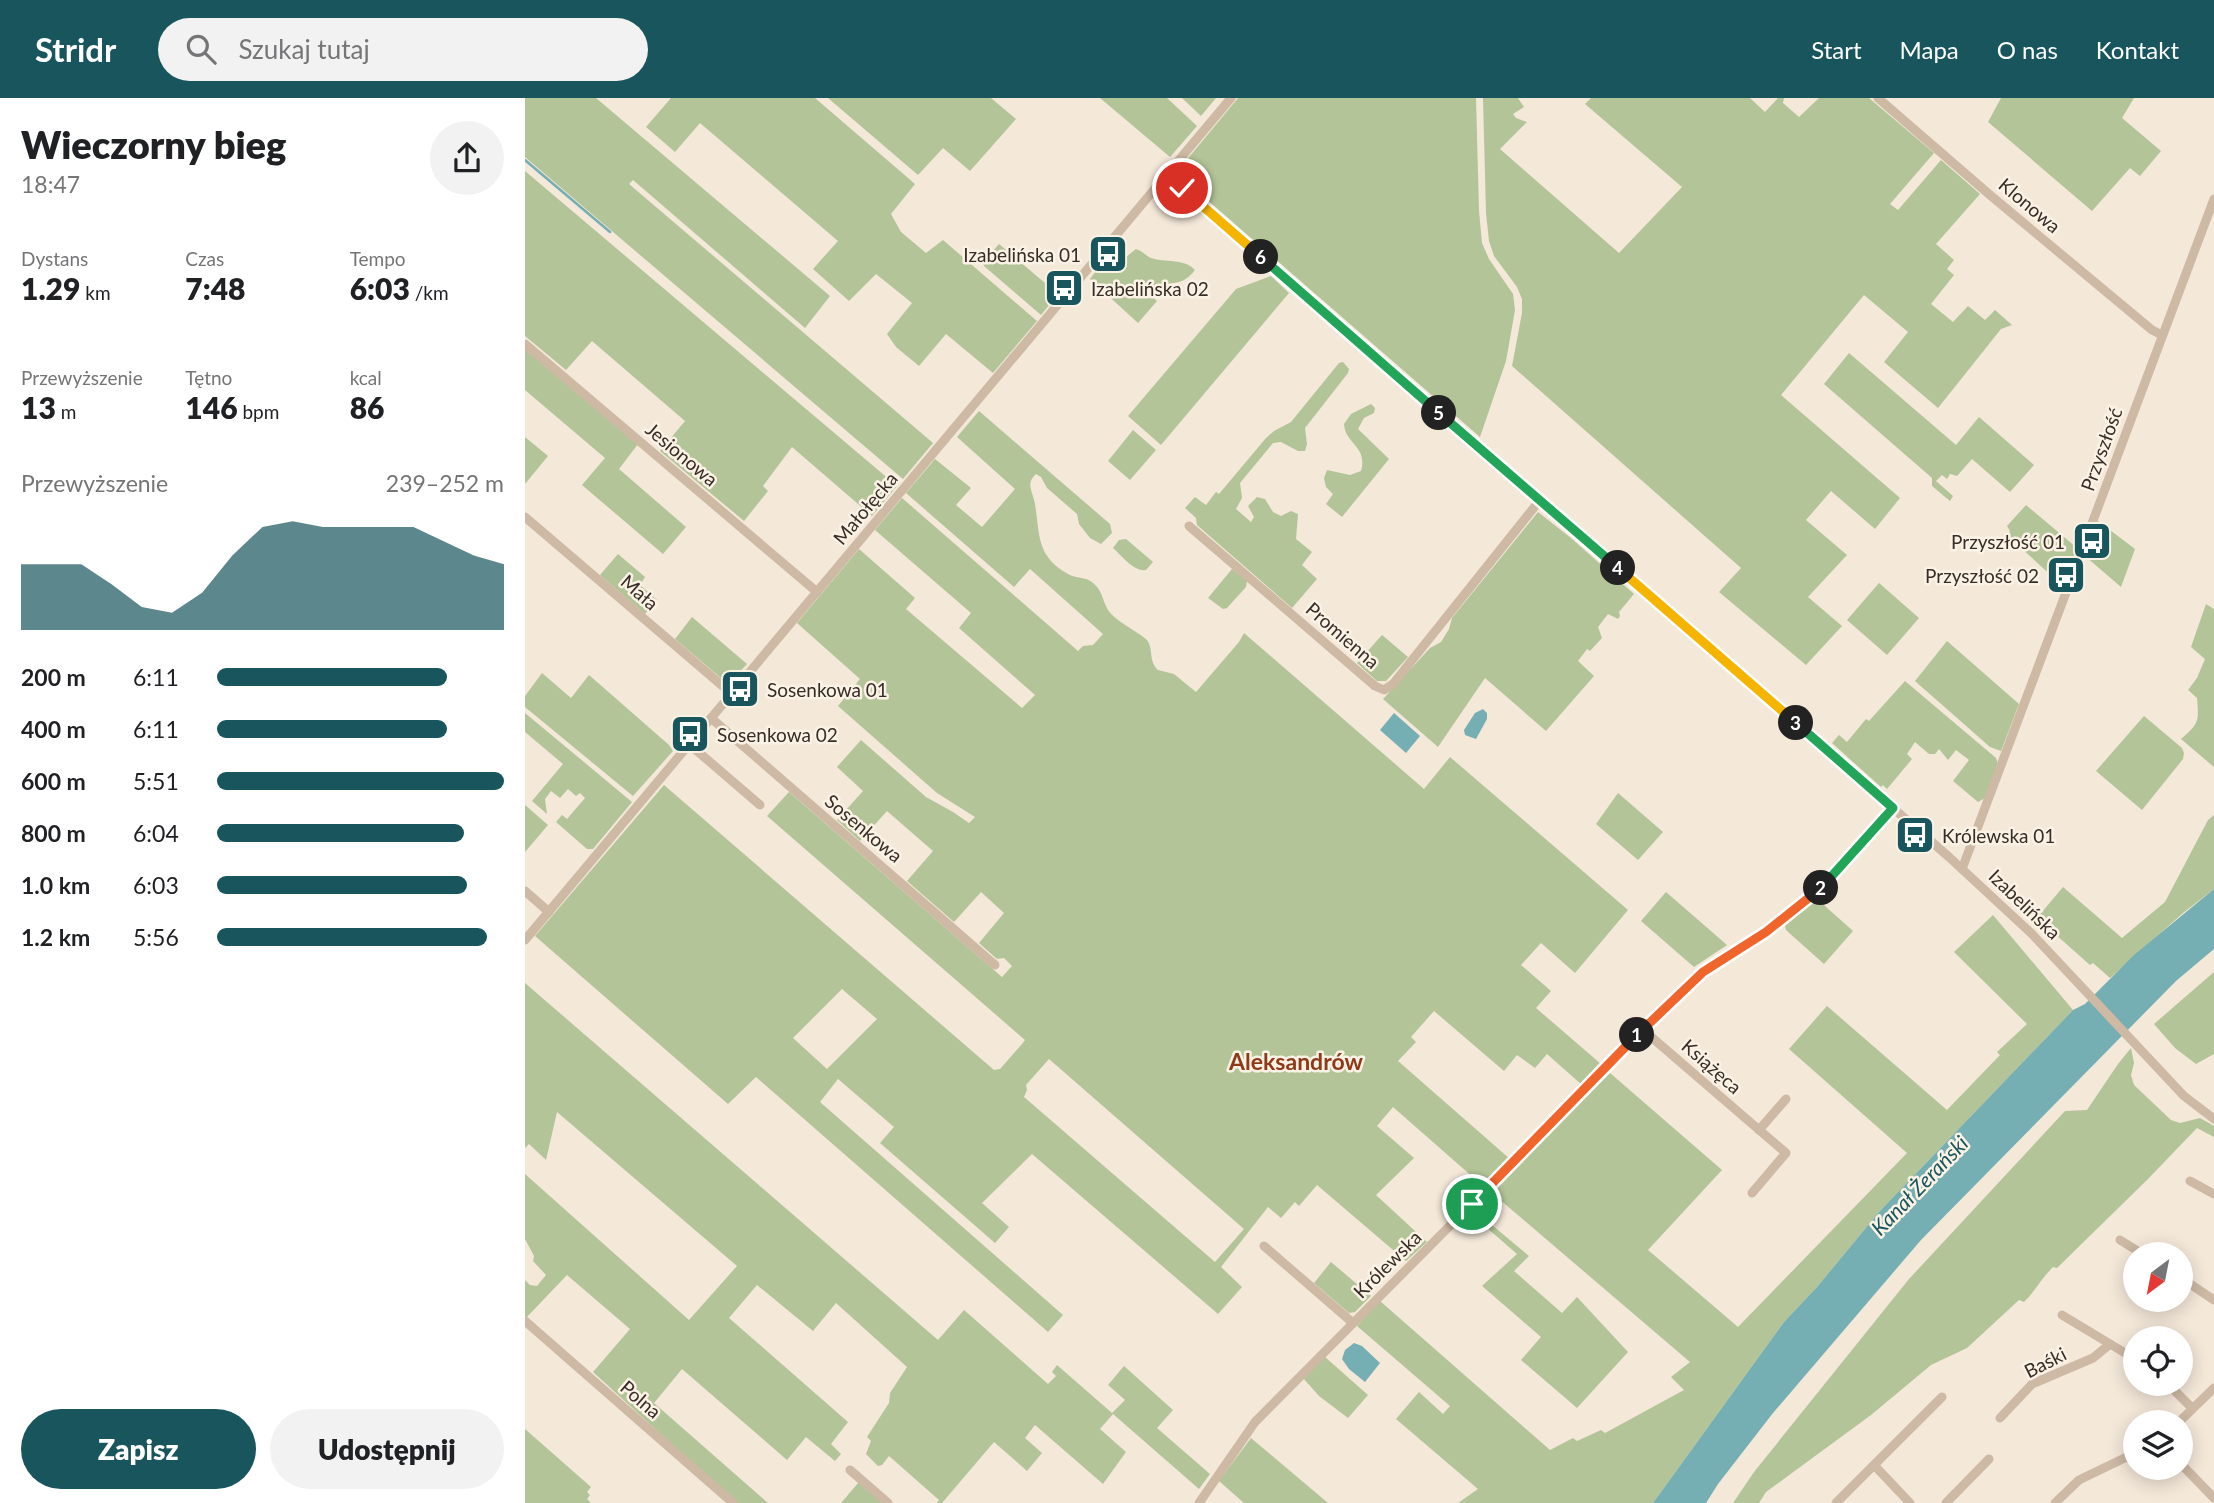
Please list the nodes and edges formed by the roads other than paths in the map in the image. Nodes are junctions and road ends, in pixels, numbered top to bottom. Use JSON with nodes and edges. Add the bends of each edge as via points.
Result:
{"nodes":[{"id":1,"x":1231,"y":98,"type":"edge"},
{"id":2,"x":1878,"y":98,"type":"edge"},
{"id":3,"x":1167,"y":174,"type":"junction"},
{"id":4,"x":2214,"y":199,"type":"edge"},
{"id":5,"x":2162,"y":335,"type":"junction"},
{"id":6,"x":525,"y":344,"type":"edge"},
{"id":7,"x":1540,"y":500,"type":"junction"},
{"id":8,"x":525,"y":517,"type":"edge"},
{"id":9,"x":1189,"y":526,"type":"dead end"},
{"id":10,"x":817,"y":592,"type":"junction"},
{"id":11,"x":732,"y":694,"type":"junction"},
{"id":12,"x":711,"y":718,"type":"junction"},
{"id":13,"x":689,"y":744,"type":"junction"},
{"id":14,"x":760,"y":805,"type":"dead end"},
{"id":15,"x":1893,"y":808,"type":"junction"},
{"id":16,"x":1962,"y":869,"type":"junction"},
{"id":17,"x":525,"y":891,"type":"edge"},
{"id":18,"x":549,"y":912,"type":"junction"},
{"id":19,"x":525,"y":940,"type":"edge"},
{"id":20,"x":995,"y":965,"type":"dead end"},
{"id":21,"x":1642,"y":1030,"type":"junction"},
{"id":22,"x":1786,"y":1099,"type":"dead end"},
{"id":23,"x":2214,"y":1119,"type":"edge"},
{"id":24,"x":1759,"y":1130,"type":"junction"},
{"id":25,"x":2190,"y":1181,"type":"dead end"},
{"id":26,"x":1752,"y":1193,"type":"dead end"},
{"id":27,"x":2214,"y":1194,"type":"edge"},
{"id":28,"x":2120,"y":1240,"type":"dead end"},
{"id":29,"x":2123,"y":1242,"type":"edge"},
{"id":30,"x":1264,"y":1246,"type":"dead end"},
{"id":31,"x":2193,"y":1286,"type":"edge"},
{"id":32,"x":2214,"y":1300,"type":"edge"},
{"id":33,"x":2062,"y":1315,"type":"dead end"},
{"id":34,"x":525,"y":1321,"type":"edge"},
{"id":35,"x":1353,"y":1323,"type":"junction"},
{"id":36,"x":2111,"y":1344,"type":"junction"},
{"id":37,"x":2123,"y":1352,"type":"edge"},
{"id":38,"x":2214,"y":1388,"type":"edge"},
{"id":39,"x":2180,"y":1396,"type":"edge"},
{"id":40,"x":1942,"y":1397,"type":"dead end"},
{"id":41,"x":2192,"y":1408,"type":"joint"},
{"id":42,"x":2000,"y":1418,"type":"dead end"},
{"id":43,"x":2123,"y":1458,"type":"edge"},
{"id":44,"x":1989,"y":1460,"type":"dead end"},
{"id":45,"x":1874,"y":1465,"type":"junction"},
{"id":46,"x":850,"y":1470,"type":"dead end"},
{"id":47,"x":2193,"y":1477,"type":"edge"},
{"id":48,"x":2214,"y":1499,"type":"edge"},
{"id":49,"x":733,"y":1503,"type":"edge"},
{"id":50,"x":888,"y":1503,"type":"edge"},
{"id":51,"x":1199,"y":1503,"type":"edge"},
{"id":52,"x":1836,"y":1503,"type":"edge"},
{"id":53,"x":1910,"y":1503,"type":"edge"},
{"id":54,"x":1946,"y":1503,"type":"edge"},
{"id":55,"x":2055,"y":1503,"type":"edge"}],
"edges":[{"from":1,"to":3,"type":"street","name":"Małołęcka"},
{"from":2,"to":5,"type":"street","name":"Klonowa"},
{"from":3,"to":7,"type":"street","name":"Izabelińska"},
{"from":3,"to":10,"type":"street","name":"Małołęcka"},
{"from":4,"to":5,"type":"street","name":"Przyszłość"},
{"from":5,"to":16,"type":"street","name":"Przyszłość"},
{"from":6,"to":10,"type":"street","name":"Jesionowa"},
{"from":7,"to":9,"type":"street","name":"Promienna","via":[[1384,690]]},
{"from":7,"to":15,"type":"street","name":"Izabelińska"},
{"from":8,"to":11,"type":"street","name":"Mała"},
{"from":10,"to":11,"type":"street","name":"Małołęcka"},
{"from":11,"to":12,"type":"street","name":"Małołęcka"},
{"from":12,"to":13,"type":"street","name":"Małołęcka"},
{"from":12,"to":20,"type":"street","name":"Sosenkowa"},
{"from":13,"to":14,"type":"street"},
{"from":13,"to":18,"type":"street","name":"Małołęcka"},
{"from":15,"to":16,"type":"street","name":"Izabelińska"},
{"from":15,"to":21,"type":"street","name":"Królewska","via":[[1824,886],[1766,932],[1703,972]]},
{"from":16,"to":23,"type":"street","name":"Izabelińska","via":[[2032,933],[2184,1096]]},
{"from":17,"to":18,"type":"street"},
{"from":18,"to":19,"type":"street","name":"Małołęcka"},
{"from":21,"to":24,"type":"street","name":"Książęca"},
{"from":21,"to":35,"type":"street","name":"Królewska"},
{"from":22,"to":24,"type":"street"},
{"from":24,"to":26,"type":"street","name":"Książęca","via":[[1786,1153]]},
{"from":25,"to":27,"type":"street"},
{"from":28,"to":29,"type":"street"},
{"from":30,"to":35,"type":"street"},
{"from":31,"to":32,"type":"street"},
{"from":33,"to":36,"type":"street"},
{"from":34,"to":49,"type":"street","name":"Polna"},
{"from":35,"to":51,"type":"street","name":"Królewska","via":[[1255,1422]]},
{"from":36,"to":37,"type":"street"},
{"from":36,"to":42,"type":"street","name":"Baśki","via":[[2093,1358],[2032,1384]]},
{"from":38,"to":41,"type":"street"},
{"from":39,"to":41,"type":"street"},
{"from":40,"to":45,"type":"street"},
{"from":43,"to":55,"type":"street","via":[[2079,1480]]},
{"from":44,"to":54,"type":"street"},
{"from":45,"to":52,"type":"street"},
{"from":45,"to":53,"type":"street"},
{"from":46,"to":50,"type":"street"},
{"from":47,"to":48,"type":"street"}]}
